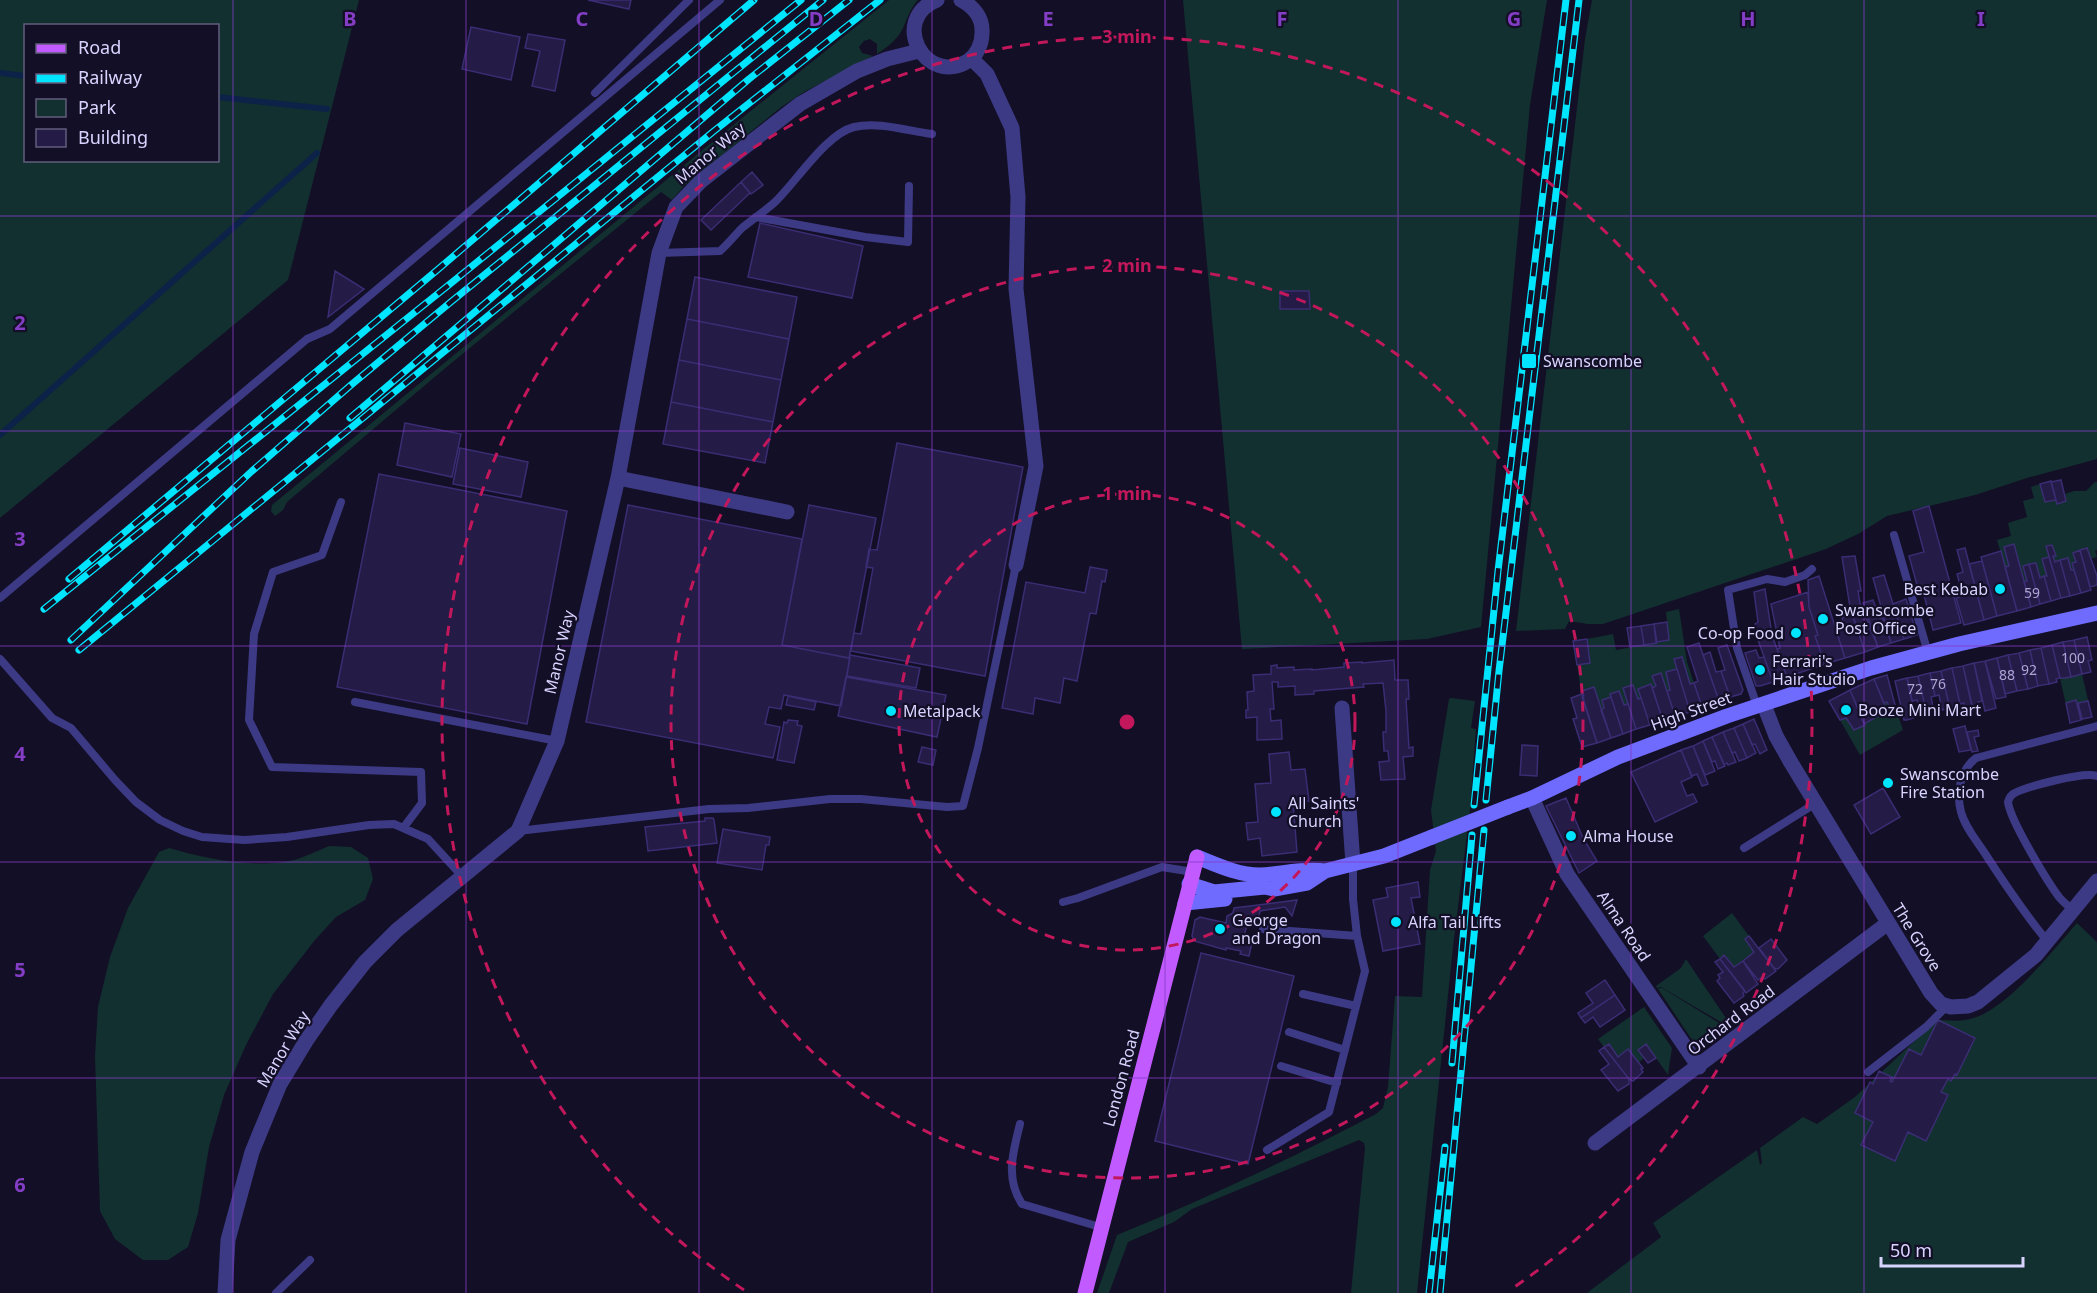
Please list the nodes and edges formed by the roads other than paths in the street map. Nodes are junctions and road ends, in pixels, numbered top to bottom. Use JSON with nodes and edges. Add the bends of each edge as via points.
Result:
{"nodes":[{"id":1,"x":689,"y":0,"type":"edge"},
{"id":2,"x":720,"y":0,"type":"edge"},
{"id":3,"x":937,"y":0,"type":"edge"},
{"id":4,"x":969,"y":2,"type":"edge"},
{"id":5,"x":919,"y":51,"type":"junction"},
{"id":6,"x":971,"y":58,"type":"junction"},
{"id":7,"x":596,"y":93,"type":"dead end"},
{"id":8,"x":932,"y":134,"type":"dead end"},
{"id":9,"x":909,"y":186,"type":"dead end"},
{"id":10,"x":756,"y":217,"type":"junction"},
{"id":11,"x":659,"y":253,"type":"junction"},
{"id":12,"x":618,"y":478,"type":"junction"},
{"id":13,"x":341,"y":502,"type":"dead end"},
{"id":14,"x":787,"y":512,"type":"dead end"},
{"id":15,"x":1894,"y":535,"type":"dead end"},
{"id":16,"x":1016,"y":566,"type":"joint"},
{"id":17,"x":1812,"y":569,"type":"dead end"},
{"id":18,"x":0,"y":598,"type":"edge"},
{"id":19,"x":2097,"y":608,"type":"edge"},
{"id":20,"x":2097,"y":613,"type":"edge"},
{"id":21,"x":2081,"y":615,"type":"junction"},
{"id":22,"x":1928,"y":653,"type":"junction"},
{"id":23,"x":0,"y":659,"type":"edge"},
{"id":24,"x":355,"y":702,"type":"dead end"},
{"id":25,"x":1760,"y":705,"type":"junction"},
{"id":26,"x":1342,"y":708,"type":"dead end"},
{"id":27,"x":2097,"y":726,"type":"edge"},
{"id":28,"x":557,"y":741,"type":"junction"},
{"id":29,"x":2097,"y":776,"type":"edge"},
{"id":30,"x":1532,"y":798,"type":"junction"},
{"id":31,"x":1816,"y":803,"type":"junction"},
{"id":32,"x":404,"y":827,"type":"junction"},
{"id":33,"x":518,"y":831,"type":"junction"},
{"id":34,"x":1744,"y":848,"type":"dead end"},
{"id":35,"x":1197,"y":857,"type":"joint"},
{"id":36,"x":1353,"y":864,"type":"junction"},
{"id":37,"x":1325,"y":871,"type":"junction"},
{"id":38,"x":462,"y":876,"type":"junction"},
{"id":39,"x":1191,"y":878,"type":"junction"},
{"id":40,"x":2097,"y":881,"type":"edge"},
{"id":41,"x":1274,"y":889,"type":"junction"},
{"id":42,"x":1063,"y":902,"type":"dead end"},
{"id":43,"x":1185,"y":903,"type":"junction"},
{"id":44,"x":2073,"y":910,"type":"junction"},
{"id":45,"x":1888,"y":923,"type":"junction"},
{"id":46,"x":1263,"y":929,"type":"dead end"},
{"id":47,"x":1357,"y":936,"type":"junction"},
{"id":48,"x":2048,"y":942,"type":"junction"},
{"id":49,"x":1303,"y":994,"type":"dead end"},
{"id":50,"x":1356,"y":1006,"type":"junction"},
{"id":51,"x":1947,"y":1006,"type":"junction"},
{"id":52,"x":1289,"y":1032,"type":"dead end"},
{"id":53,"x":1345,"y":1050,"type":"junction"},
{"id":54,"x":1281,"y":1066,"type":"dead end"},
{"id":55,"x":1698,"y":1067,"type":"junction"},
{"id":56,"x":1868,"y":1072,"type":"dead end"},
{"id":57,"x":1337,"y":1083,"type":"junction"},
{"id":58,"x":1020,"y":1124,"type":"dead end"},
{"id":59,"x":1595,"y":1143,"type":"dead end"},
{"id":60,"x":1267,"y":1150,"type":"dead end"},
{"id":61,"x":1100,"y":1227,"type":"junction"},
{"id":62,"x":310,"y":1260,"type":"dead end"},
{"id":63,"x":225,"y":1293,"type":"edge"},
{"id":64,"x":276,"y":1293,"type":"edge"},
{"id":65,"x":1084,"y":1293,"type":"edge"}],
"edges":[{"from":1,"to":7,"type":"lane"},
{"from":2,"to":18,"type":"lane","via":[[427,249],[330,329],[306,339]]},
{"from":3,"to":5,"type":"street","via":[[916,19],[915,41]]},
{"from":4,"to":6,"type":"street","via":[[982,27],[982,38]]},
{"from":5,"to":6,"type":"street","via":[[927,60],[950,67]]},
{"from":5,"to":11,"type":"street","name":"Manor Way","via":[[857,71],[800,104],[733,155],[701,180],[676,207]]},
{"from":6,"to":16,"type":"street","via":[[987,74],[1011,128],[1018,197],[1016,290],[1036,466]]},
{"from":8,"to":10,"type":"lane","via":[[875,125],[854,127],[821,149],[797,179]]},
{"from":9,"to":10,"type":"lane","via":[[908,242]]},
{"from":10,"to":11,"type":"lane","via":[[720,251]]},
{"from":11,"to":12,"type":"street","name":"Manor Way"},
{"from":12,"to":14,"type":"street"},
{"from":12,"to":28,"type":"street","name":"Manor Way"},
{"from":13,"to":32,"type":"lane","via":[[322,555],[273,572],[254,633],[249,720],[272,767],[421,772],[422,804]]},
{"from":15,"to":22,"type":"lane"},
{"from":16,"to":33,"type":"lane","via":[[963,806],[837,799]]},
{"from":17,"to":25,"type":"lane","via":[[1785,582],[1767,579],[1728,590],[1737,648]]},
{"from":19,"to":21,"type":"main road","name":"High Street"},
{"from":20,"to":21,"type":"main road","name":"High Street"},
{"from":21,"to":22,"type":"main road","name":"High Street"},
{"from":22,"to":25,"type":"main road","name":"High Street"},
{"from":23,"to":32,"type":"lane","via":[[52,718],[72,729],[136,802],[183,831],[199,837],[244,840],[369,825]]},
{"from":24,"to":28,"type":"lane"},
{"from":25,"to":30,"type":"main road","name":"High Street","via":[[1618,757]]},
{"from":25,"to":31,"type":"street","name":"The Grove"},
{"from":26,"to":36,"type":"street"},
{"from":27,"to":48,"type":"lane","via":[[1976,758],[1963,774],[1960,786],[1965,822],[2018,905]]},
{"from":28,"to":33,"type":"street","name":"Manor Way"},
{"from":29,"to":44,"type":"lane","via":[[2078,775],[2050,782],[2014,794],[2008,802],[2021,833],[2054,888]]},
{"from":30,"to":36,"type":"main road","name":"High Street","bridge":true,"via":[[1395,852]]},
{"from":30,"to":55,"type":"street","name":"Alma Road","via":[[1567,874]]},
{"from":31,"to":34,"type":"lane"},
{"from":31,"to":45,"type":"street","name":"The Grove"},
{"from":32,"to":38,"type":"lane","via":[[428,839]]},
{"from":33,"to":38,"type":"street","name":"Manor Way"},
{"from":35,"to":37,"type":"main road","name":"High Street","via":[[1254,874],[1309,868]]},
{"from":35,"to":39,"type":"main road","name":"London Road"},
{"from":36,"to":37,"type":"main road","name":"High Street"},
{"from":36,"to":47,"type":"lane"},
{"from":37,"to":41,"type":"main road","name":"High Street","via":[[1307,883]]},
{"from":38,"to":63,"type":"street","name":"Manor Way","via":[[365,962],[330,1005],[280,1084],[241,1189],[228,1240]]},
{"from":39,"to":41,"type":"main road","name":"High Street","via":[[1214,892]]},
{"from":39,"to":42,"type":"lane","via":[[1162,867]]},
{"from":39,"to":43,"type":"main road","name":"London Road"},
{"from":40,"to":44,"type":"street"},
{"from":41,"to":43,"type":"main road","name":"High Street","via":[[1265,895]]},
{"from":43,"to":61,"type":"main road","name":"London Road"},
{"from":44,"to":48,"type":"street"},
{"from":45,"to":51,"type":"street","name":"The Grove","via":[[1931,993]]},
{"from":45,"to":55,"type":"street","name":"Orchard Road"},
{"from":46,"to":47,"type":"lane"},
{"from":47,"to":50,"type":"lane","via":[[1365,971]]},
{"from":48,"to":51,"type":"street","via":[[1983,999],[1957,1008]]},
{"from":49,"to":50,"type":"lane"},
{"from":50,"to":53,"type":"lane"},
{"from":51,"to":56,"type":"lane","via":[[1926,1028]]},
{"from":52,"to":53,"type":"lane"},
{"from":53,"to":57,"type":"lane"},
{"from":54,"to":57,"type":"lane"},
{"from":55,"to":59,"type":"street","name":"Orchard Road"},
{"from":57,"to":60,"type":"lane","via":[[1329,1112]]},
{"from":58,"to":61,"type":"lane","via":[[1011,1170],[1014,1190],[1022,1204]]},
{"from":61,"to":65,"type":"main road","name":"London Road"},
{"from":62,"to":64,"type":"lane"}]}
